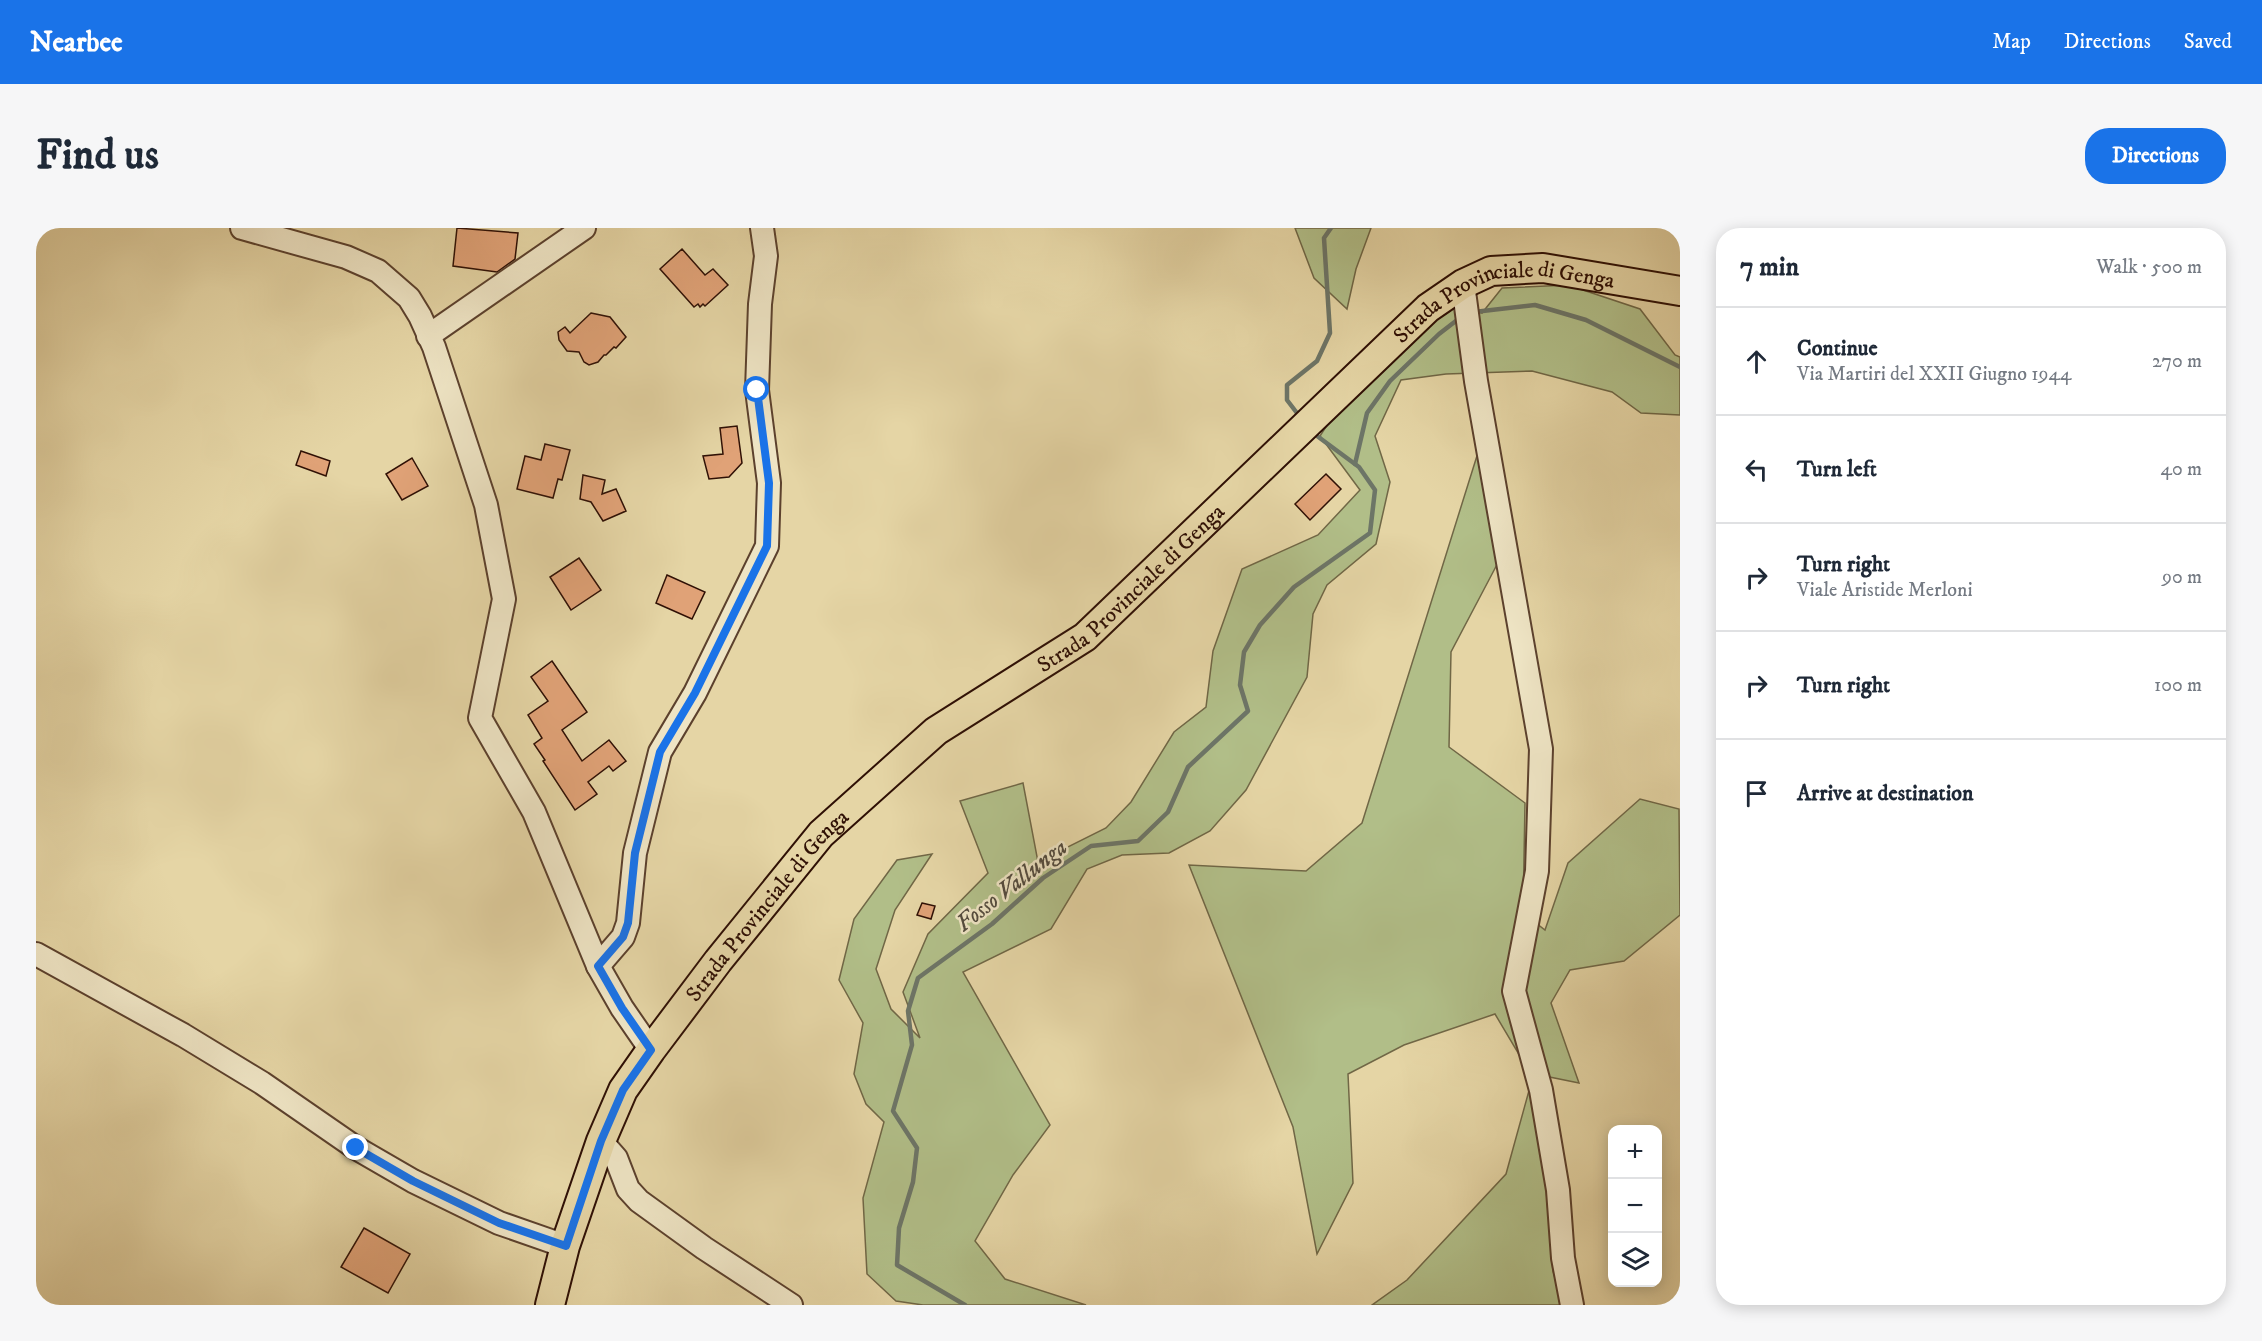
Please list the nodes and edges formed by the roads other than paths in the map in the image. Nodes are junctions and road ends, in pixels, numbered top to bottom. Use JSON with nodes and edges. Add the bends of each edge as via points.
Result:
{"nodes":[{"id":1,"x":242,"y":228,"type":"edge"},
{"id":2,"x":584,"y":228,"type":"edge"},
{"id":3,"x":762,"y":228,"type":"edge"},
{"id":4,"x":1680,"y":291,"type":"edge"},
{"id":5,"x":1465,"y":305,"type":"junction"},
{"id":6,"x":428,"y":336,"type":"junction"},
{"id":7,"x":36,"y":954,"type":"edge"},
{"id":8,"x":598,"y":966,"type":"junction"},
{"id":9,"x":651,"y":1050,"type":"junction"},
{"id":10,"x":601,"y":1141,"type":"junction"},
{"id":11,"x":566,"y":1246,"type":"junction"},
{"id":12,"x":550,"y":1305,"type":"edge"},
{"id":13,"x":792,"y":1305,"type":"edge"},
{"id":14,"x":1572,"y":1305,"type":"edge"}],
"edges":[{"from":1,"to":6,"type":"street","via":[[346,257],[378,271],[409,298]]},
{"from":2,"to":6,"type":"street"},
{"from":3,"to":8,"type":"street","via":[[766,256],[757,390],[769,483],[767,546],[695,693],[660,752],[635,853],[628,923],[623,937]]},
{"from":4,"to":5,"type":"main road","name":"Strada Provinciale di Genga","via":[[1543,268],[1491,271]]},
{"from":5,"to":9,"type":"main road","name":"Strada Provinciale di Genga","via":[[1428,308],[1085,637],[936,730],[821,834]]},
{"from":5,"to":14,"type":"street","via":[[1541,749],[1537,871],[1515,991],[1541,1090]]},
{"from":6,"to":8,"type":"street","via":[[486,505],[504,599],[480,718],[534,812]]},
{"from":7,"to":11,"type":"street","via":[[183,1035],[413,1181],[499,1223]]},
{"from":8,"to":9,"type":"street"},
{"from":9,"to":10,"type":"main road","name":"Strada Provinciale di Genga","via":[[623,1090]]},
{"from":10,"to":11,"type":"main road","name":"Strada Provinciale di Genga"},
{"from":10,"to":13,"type":"street","via":[[616,1158],[628,1189],[639,1201]]},
{"from":11,"to":12,"type":"main road","name":"Strada Provinciale di Genga"}]}
